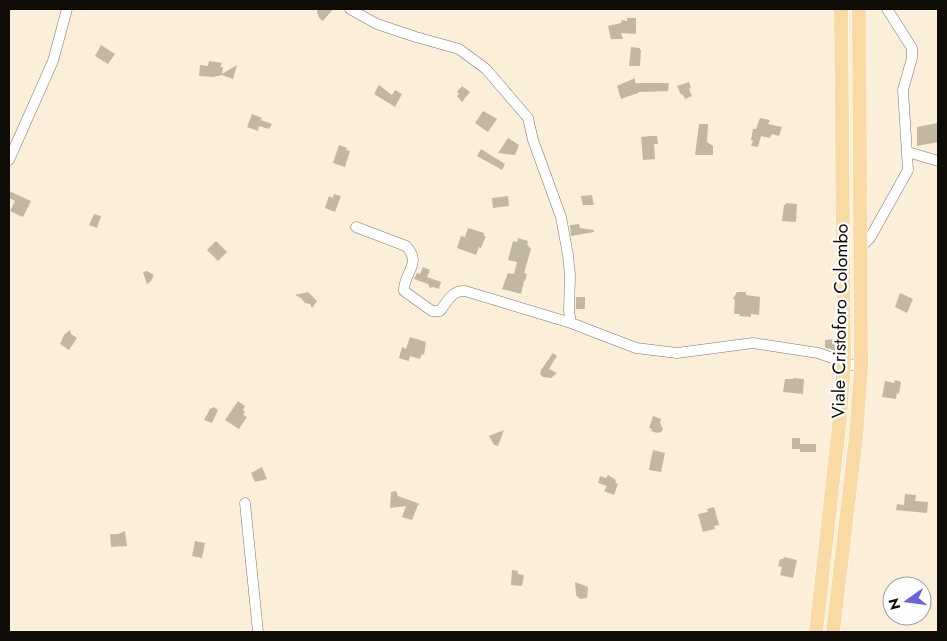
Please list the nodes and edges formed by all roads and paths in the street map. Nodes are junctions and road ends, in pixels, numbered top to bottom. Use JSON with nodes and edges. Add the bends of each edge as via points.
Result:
{"nodes":[{"id":1,"x":67,"y":9,"type":"edge"},
{"id":2,"x":350,"y":9,"type":"edge"},
{"id":3,"x":841,"y":9,"type":"edge"},
{"id":4,"x":859,"y":9,"type":"edge"},
{"id":5,"x":886,"y":9,"type":"edge"},
{"id":6,"x":908,"y":152,"type":"junction"},
{"id":7,"x":9,"y":160,"type":"edge"},
{"id":8,"x":938,"y":161,"type":"edge"},
{"id":9,"x":356,"y":227,"type":"dead end"},
{"id":10,"x":861,"y":246,"type":"junction"},
{"id":11,"x":571,"y":323,"type":"junction"},
{"id":12,"x":844,"y":363,"type":"junction"},
{"id":13,"x":861,"y":368,"type":"junction"},
{"id":14,"x":244,"y":503,"type":"dead end"},
{"id":15,"x":258,"y":632,"type":"edge"},
{"id":16,"x":816,"y":632,"type":"edge"},
{"id":17,"x":833,"y":632,"type":"edge"}],
"edges":[{"from":1,"to":7,"type":"street","via":[[53,61]]},
{"from":2,"to":11,"type":"street","via":[[377,24],[459,49],[486,69],[528,118],[561,217],[570,275]]},
{"from":3,"to":12,"type":"main road","name":"Viale Cristoforo Colombo"},
{"from":4,"to":10,"type":"main road","name":"Viale Cristoforo Colombo"},
{"from":5,"to":6,"type":"street","via":[[912,48],[903,90]]},
{"from":6,"to":8,"type":"street"},
{"from":6,"to":10,"type":"street","via":[[908,170],[870,238]]},
{"from":9,"to":11,"type":"street","via":[[406,246],[412,252],[414,259],[404,291],[432,311],[440,311],[450,297],[465,291]]},
{"from":10,"to":13,"type":"main road","name":"Viale Cristoforo Colombo"},
{"from":11,"to":12,"type":"street","via":[[636,348],[677,353],[753,344],[818,353]]},
{"from":12,"to":13,"type":"street"},
{"from":12,"to":16,"type":"main road","name":"Viale Cristoforo Colombo"},
{"from":13,"to":17,"type":"main road","name":"Viale Cristoforo Colombo"},
{"from":14,"to":15,"type":"street"}]}
